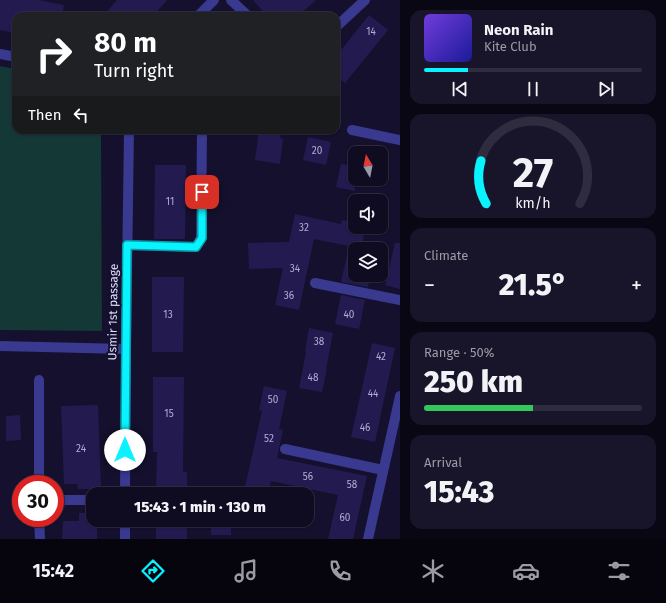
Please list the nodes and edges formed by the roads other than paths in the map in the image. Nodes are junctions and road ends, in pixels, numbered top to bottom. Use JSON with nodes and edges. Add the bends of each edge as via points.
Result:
{"nodes":[{"id":1,"x":213,"y":0,"type":"edge"},
{"id":2,"x":231,"y":0,"type":"edge"},
{"id":3,"x":365,"y":0,"type":"edge"},
{"id":4,"x":202,"y":12,"type":"edge"},
{"id":5,"x":244,"y":12,"type":"edge"},
{"id":6,"x":340,"y":23,"type":"edge"},
{"id":7,"x":0,"y":54,"type":"edge"},
{"id":8,"x":12,"y":56,"type":"edge"},
{"id":9,"x":352,"y":130,"type":"dead end"},
{"id":10,"x":129,"y":134,"type":"edge"},
{"id":11,"x":202,"y":134,"type":"edge"},
{"id":12,"x":400,"y":140,"type":"edge"},
{"id":13,"x":127,"y":245,"type":"junction"},
{"id":14,"x":316,"y":283,"type":"dead end"},
{"id":15,"x":400,"y":300,"type":"edge"},
{"id":16,"x":0,"y":346,"type":"edge"},
{"id":17,"x":126,"y":348,"type":"junction"},
{"id":18,"x":39,"y":380,"type":"dead end"},
{"id":19,"x":400,"y":396,"type":"edge"},
{"id":20,"x":285,"y":449,"type":"dead end"},
{"id":21,"x":383,"y":470,"type":"junction"},
{"id":22,"x":39,"y":475,"type":"edge"},
{"id":23,"x":125,"y":487,"type":"edge"},
{"id":24,"x":64,"y":500,"type":"edge"},
{"id":25,"x":86,"y":500,"type":"edge"},
{"id":26,"x":39,"y":527,"type":"edge"},
{"id":27,"x":125,"y":527,"type":"edge"},
{"id":28,"x":40,"y":539,"type":"edge"},
{"id":29,"x":125,"y":539,"type":"edge"},
{"id":30,"x":368,"y":539,"type":"edge"}],
"edges":[{"from":1,"to":4,"type":"street"},
{"from":2,"to":5,"type":"street"},
{"from":3,"to":6,"type":"street"},
{"from":7,"to":8,"type":"street"},
{"from":9,"to":12,"type":"street"},
{"from":10,"to":13,"type":"street","name":"Usmir 1st passage"},
{"from":11,"to":13,"type":"street","via":[[202,238],[196,247]]},
{"from":13,"to":17,"type":"street","name":"Usmir 1st passage"},
{"from":14,"to":15,"type":"street"},
{"from":16,"to":17,"type":"street"},
{"from":17,"to":23,"type":"street","name":"Usmir 1st passage"},
{"from":18,"to":22,"type":"street"},
{"from":19,"to":21,"type":"street"},
{"from":20,"to":21,"type":"street"},
{"from":21,"to":30,"type":"street"},
{"from":24,"to":25,"type":"street"},
{"from":26,"to":28,"type":"street"},
{"from":27,"to":29,"type":"street"}]}
